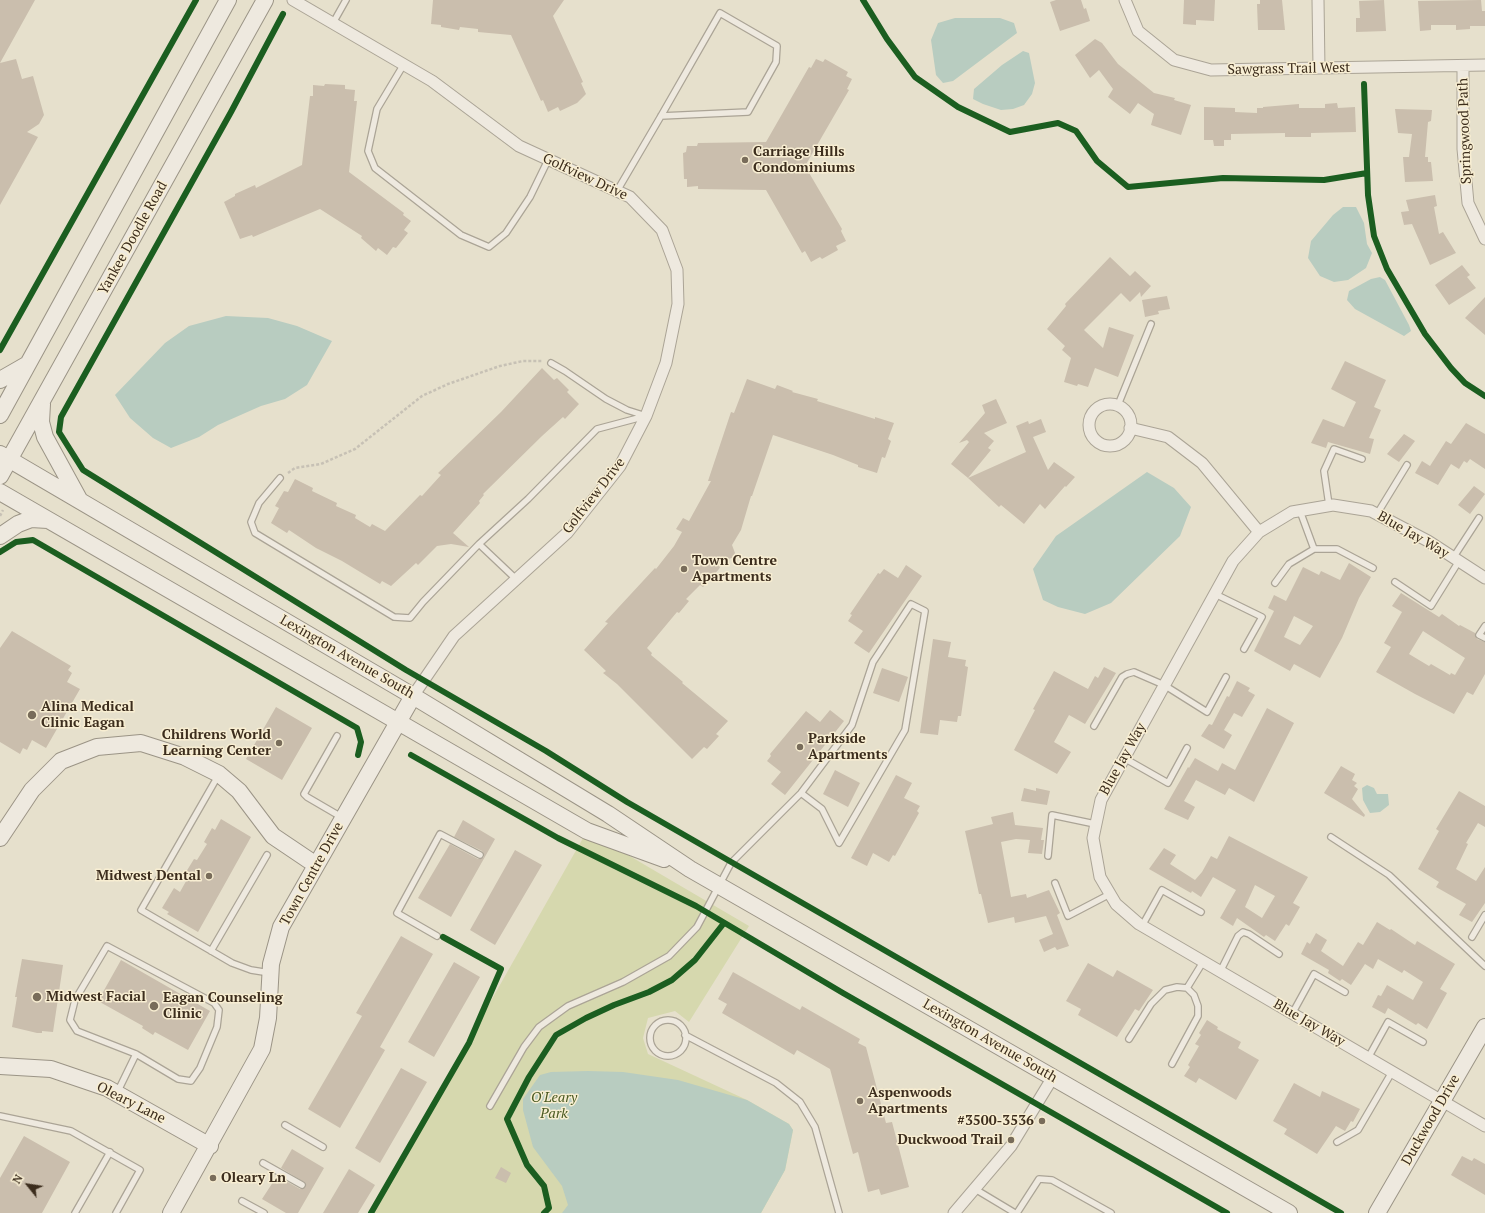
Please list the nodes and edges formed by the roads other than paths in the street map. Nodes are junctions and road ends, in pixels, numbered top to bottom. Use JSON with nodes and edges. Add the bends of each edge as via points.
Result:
{"nodes":[{"id":1,"x":228,"y":0,"type":"edge"},
{"id":2,"x":265,"y":0,"type":"edge"},
{"id":3,"x":292,"y":0,"type":"edge"},
{"id":4,"x":346,"y":0,"type":"edge"},
{"id":5,"x":1125,"y":0,"type":"edge"},
{"id":6,"x":1318,"y":0,"type":"edge"},
{"id":7,"x":333,"y":23,"type":"junction"},
{"id":8,"x":404,"y":64,"type":"junction"},
{"id":9,"x":1485,"y":65,"type":"edge"},
{"id":10,"x":1463,"y":66,"type":"junction"},
{"id":11,"x":1319,"y":68,"type":"junction"},
{"id":12,"x":661,"y":116,"type":"junction"},
{"id":13,"x":548,"y":160,"type":"junction"},
{"id":14,"x":618,"y":191,"type":"junction"},
{"id":15,"x":1485,"y":239,"type":"edge"},
{"id":16,"x":1152,"y":324,"type":"dead end"},
{"id":17,"x":551,"y":363,"type":"road end"},
{"id":18,"x":28,"y":364,"type":"junction"},
{"id":19,"x":0,"y":380,"type":"edge"},
{"id":20,"x":42,"y":402,"type":"junction"},
{"id":21,"x":1118,"y":405,"type":"junction"},
{"id":22,"x":0,"y":415,"type":"edge"},
{"id":23,"x":646,"y":416,"type":"junction"},
{"id":24,"x":1130,"y":428,"type":"junction"},
{"id":25,"x":5,"y":456,"type":"edge"},
{"id":26,"x":1362,"y":459,"type":"dead end"},
{"id":27,"x":1407,"y":465,"type":"dead end"},
{"id":28,"x":0,"y":476,"type":"edge"},
{"id":29,"x":280,"y":478,"type":"road end"},
{"id":30,"x":0,"y":492,"type":"edge"},
{"id":31,"x":80,"y":500,"type":"junction"},
{"id":32,"x":1329,"y":505,"type":"junction"},
{"id":33,"x":1300,"y":511,"type":"junction"},
{"id":34,"x":1377,"y":514,"type":"junction"},
{"id":35,"x":1479,"y":518,"type":"dead end"},
{"id":36,"x":50,"y":520,"type":"junction"},
{"id":37,"x":1259,"y":532,"type":"junction"},
{"id":38,"x":0,"y":536,"type":"edge"},
{"id":39,"x":479,"y":544,"type":"junction"},
{"id":40,"x":1314,"y":549,"type":"junction"},
{"id":41,"x":1456,"y":559,"type":"junction"},
{"id":42,"x":1373,"y":568,"type":"dead end"},
{"id":43,"x":1485,"y":578,"type":"edge"},
{"id":44,"x":516,"y":579,"type":"junction"},
{"id":45,"x":1395,"y":582,"type":"dead end"},
{"id":46,"x":1275,"y":583,"type":"dead end"},
{"id":47,"x":1215,"y":594,"type":"junction"},
{"id":48,"x":1485,"y":626,"type":"edge"},
{"id":49,"x":1485,"y":638,"type":"edge"},
{"id":50,"x":1244,"y":649,"type":"dead end"},
{"id":51,"x":1226,"y":677,"type":"dead end"},
{"id":52,"x":1164,"y":685,"type":"junction"},
{"id":53,"x":413,"y":696,"type":"junction"},
{"id":54,"x":398,"y":722,"type":"junction"},
{"id":55,"x":1094,"y":726,"type":"dead end"},
{"id":56,"x":337,"y":736,"type":"dead end"},
{"id":57,"x":1187,"y":748,"type":"dead end"},
{"id":58,"x":1124,"y":758,"type":"junction"},
{"id":59,"x":219,"y":774,"type":"junction"},
{"id":60,"x":801,"y":793,"type":"junction"},
{"id":61,"x":343,"y":818,"type":"junction"},
{"id":62,"x":1096,"y":824,"type":"junction"},
{"id":63,"x":4,"y":829,"type":"edge"},
{"id":64,"x":1331,"y":837,"type":"dead end"},
{"id":65,"x":266,"y":854,"type":"dead end"},
{"id":66,"x":480,"y":854,"type":"dead end"},
{"id":67,"x":1048,"y":856,"type":"dead end"},
{"id":68,"x":316,"y":865,"type":"junction"},
{"id":69,"x":690,"y":868,"type":"junction"},
{"id":70,"x":1055,"y":883,"type":"dead end"},
{"id":71,"x":718,"y":885,"type":"junction"},
{"id":72,"x":1110,"y":894,"type":"junction"},
{"id":73,"x":1201,"y":912,"type":"dead end"},
{"id":74,"x":1485,"y":915,"type":"edge"},
{"id":75,"x":1142,"y":926,"type":"junction"},
{"id":76,"x":437,"y":936,"type":"dead end"},
{"id":77,"x":1472,"y":937,"type":"dead end"},
{"id":78,"x":211,"y":951,"type":"junction"},
{"id":79,"x":1279,"y":954,"type":"dead end"},
{"id":80,"x":1203,"y":962,"type":"junction"},
{"id":81,"x":1485,"y":966,"type":"edge"},
{"id":82,"x":1220,"y":972,"type":"junction"},
{"id":83,"x":271,"y":973,"type":"junction"},
{"id":84,"x":1187,"y":988,"type":"junction"},
{"id":85,"x":1345,"y":992,"type":"dead end"},
{"id":86,"x":1292,"y":1014,"type":"junction"},
{"id":87,"x":1485,"y":1027,"type":"edge"},
{"id":88,"x":685,"y":1034,"type":"junction"},
{"id":89,"x":1129,"y":1039,"type":"dead end"},
{"id":90,"x":1423,"y":1042,"type":"dead end"},
{"id":91,"x":136,"y":1054,"type":"junction"},
{"id":92,"x":1368,"y":1058,"type":"junction"},
{"id":93,"x":1172,"y":1064,"type":"dead end"},
{"id":94,"x":0,"y":1066,"type":"edge"},
{"id":95,"x":1392,"y":1072,"type":"junction"},
{"id":96,"x":1053,"y":1077,"type":"junction"},
{"id":97,"x":116,"y":1093,"type":"junction"},
{"id":98,"x":1442,"y":1101,"type":"junction"},
{"id":99,"x":490,"y":1106,"type":"dead end"},
{"id":100,"x":0,"y":1116,"type":"edge"},
{"id":101,"x":286,"y":1125,"type":"dead end"},
{"id":102,"x":1485,"y":1126,"type":"edge"},
{"id":103,"x":1337,"y":1142,"type":"dead end"},
{"id":104,"x":210,"y":1146,"type":"junction"},
{"id":105,"x":323,"y":1147,"type":"dead end"},
{"id":106,"x":110,"y":1152,"type":"junction"},
{"id":107,"x":263,"y":1163,"type":"dead end"},
{"id":108,"x":302,"y":1185,"type":"dead end"},
{"id":109,"x":975,"y":1189,"type":"junction"},
{"id":110,"x":242,"y":1201,"type":"dead end"},
{"id":111,"x":76,"y":1213,"type":"edge"},
{"id":112,"x":116,"y":1213,"type":"edge"},
{"id":113,"x":171,"y":1213,"type":"edge"},
{"id":114,"x":264,"y":1213,"type":"edge"},
{"id":115,"x":839,"y":1213,"type":"edge"},
{"id":116,"x":954,"y":1213,"type":"edge"},
{"id":117,"x":1016,"y":1213,"type":"edge"},
{"id":118,"x":1111,"y":1213,"type":"edge"},
{"id":119,"x":1289,"y":1213,"type":"edge"},
{"id":120,"x":1377,"y":1213,"type":"edge"}],
"edges":[{"from":1,"to":18,"type":"street"},
{"from":2,"to":20,"type":"street","name":"Yankee Doodle Road"},
{"from":3,"to":7,"type":"street","name":"Golfview Drive"},
{"from":4,"to":7,"type":"lane"},
{"from":5,"to":11,"type":"street","name":"Sawgrass Trail West","via":[[1138,31],[1174,60],[1211,70]]},
{"from":6,"to":11,"type":"street"},
{"from":7,"to":8,"type":"street","name":"Golfview Drive"},
{"from":8,"to":13,"type":"street","name":"Golfview Drive","via":[[432,80],[519,146]]},
{"from":8,"to":13,"type":"lane","via":[[377,109],[368,151],[375,168],[461,235],[490,247],[506,233],[530,197]]},
{"from":9,"to":10,"type":"street","name":"Sawgrass Trail West"},
{"from":10,"to":11,"type":"street","name":"Sawgrass Trail West"},
{"from":10,"to":15,"type":"street","name":"Springwood Path","via":[[1463,149],[1468,203]]},
{"from":12,"to":12,"type":"lane","via":[[720,12],[777,46],[776,62],[748,112]]},
{"from":12,"to":14,"type":"lane"},
{"from":13,"to":14,"type":"street","name":"Golfview Drive"},
{"from":14,"to":23,"type":"street","name":"Golfview Drive","via":[[630,197],[662,230],[677,270],[678,304],[666,363]]},
{"from":16,"to":21,"type":"lane"},
{"from":17,"to":23,"type":"lane","via":[[606,399]]},
{"from":18,"to":19,"type":"street"},
{"from":18,"to":22,"type":"street"},
{"from":20,"to":25,"type":"street","name":"Yankee Doodle Road"},
{"from":20,"to":31,"type":"street","via":[[41,422],[45,437]]},
{"from":21,"to":24,"type":"street","via":[[1128,415]]},
{"from":21,"to":24,"type":"street","via":[[1104,404],[1093,412],[1088,425],[1089,432],[1098,442],[1111,446],[1124,440]]},
{"from":23,"to":39,"type":"lane","via":[[596,429],[528,499]]},
{"from":23,"to":44,"type":"street","name":"Golfview Drive","via":[[620,466],[566,533]]},
{"from":24,"to":37,"type":"street","via":[[1168,437],[1202,463]]},
{"from":25,"to":28,"type":"street","name":"Yankee Doodle Road"},
{"from":25,"to":31,"type":"street","name":"Lexington Avenue South"},
{"from":26,"to":32,"type":"lane","via":[[1334,448],[1324,471]]},
{"from":27,"to":34,"type":"lane"},
{"from":29,"to":39,"type":"lane","via":[[259,503],[251,522],[255,533],[394,617],[410,618]]},
{"from":30,"to":36,"type":"street","name":"Lexington Avenue South"},
{"from":31,"to":53,"type":"street","name":"Lexington Avenue South"},
{"from":32,"to":33,"type":"street","name":"Blue Jay Way"},
{"from":32,"to":34,"type":"street","name":"Blue Jay Way"},
{"from":33,"to":37,"type":"street","name":"Blue Jay Way","via":[[1292,512]]},
{"from":33,"to":40,"type":"lane"},
{"from":34,"to":41,"type":"street","name":"Blue Jay Way"},
{"from":35,"to":41,"type":"lane"},
{"from":36,"to":38,"type":"street","via":[[31,519]]},
{"from":36,"to":54,"type":"street","name":"Lexington Avenue South"},
{"from":37,"to":47,"type":"street","name":"Blue Jay Way","via":[[1233,561]]},
{"from":39,"to":44,"type":"lane"},
{"from":40,"to":42,"type":"lane","via":[[1337,549]]},
{"from":40,"to":46,"type":"lane","via":[[1289,564]]},
{"from":41,"to":43,"type":"street","name":"Blue Jay Way"},
{"from":41,"to":45,"type":"lane","via":[[1431,606]]},
{"from":44,"to":53,"type":"street","name":"Golfview Drive","via":[[454,636]]},
{"from":47,"to":50,"type":"lane","via":[[1262,617]]},
{"from":47,"to":52,"type":"street","name":"Blue Jay Way"},
{"from":48,"to":49,"type":"lane","via":[[1479,635]]},
{"from":51,"to":52,"type":"lane","via":[[1207,712]]},
{"from":52,"to":55,"type":"lane","via":[[1134,672],[1127,674],[1122,677]]},
{"from":52,"to":58,"type":"street","name":"Blue Jay Way"},
{"from":53,"to":54,"type":"street","name":"Town Centre Drive"},
{"from":53,"to":69,"type":"street","name":"Lexington Avenue South","via":[[608,814]]},
{"from":54,"to":61,"type":"street","name":"Town Centre Drive"},
{"from":54,"to":69,"type":"street","name":"Lexington Avenue South","via":[[587,831]]},
{"from":56,"to":61,"type":"lane","via":[[304,794]]},
{"from":57,"to":58,"type":"lane","via":[[1168,783]]},
{"from":58,"to":62,"type":"street","name":"Blue Jay Way","via":[[1101,800]]},
{"from":59,"to":63,"type":"street","via":[[185,756],[141,742],[97,747],[61,761],[32,790]]},
{"from":59,"to":68,"type":"street","via":[[239,791],[273,836]]},
{"from":59,"to":78,"type":"lane","via":[[141,910]]},
{"from":60,"to":60,"type":"lane","via":[[852,725],[873,662],[911,604],[925,611],[905,730],[839,843],[822,809]]},
{"from":60,"to":71,"type":"lane","via":[[731,863]]},
{"from":61,"to":68,"type":"street","name":"Town Centre Drive"},
{"from":62,"to":67,"type":"lane","via":[[1052,815]]},
{"from":62,"to":72,"type":"street","name":"Blue Jay Way","via":[[1093,838],[1100,877]]},
{"from":64,"to":81,"type":"lane","via":[[1389,875]]},
{"from":65,"to":78,"type":"lane"},
{"from":66,"to":76,"type":"lane","via":[[440,834],[397,913]]},
{"from":68,"to":83,"type":"street","name":"Town Centre Drive","via":[[282,927],[271,964]]},
{"from":69,"to":71,"type":"street","name":"Lexington Avenue South"},
{"from":70,"to":72,"type":"lane","via":[[1068,916]]},
{"from":71,"to":96,"type":"street","name":"Lexington Avenue South"},
{"from":71,"to":99,"type":"lane","via":[[696,926],[669,956],[623,982],[568,1006],[539,1027],[524,1047]]},
{"from":72,"to":75,"type":"street","name":"Blue Jay Way","via":[[1116,904]]},
{"from":73,"to":75,"type":"lane","via":[[1162,890]]},
{"from":74,"to":77,"type":"lane"},
{"from":75,"to":80,"type":"street","name":"Blue Jay Way"},
{"from":78,"to":83,"type":"lane","via":[[251,970]]},
{"from":79,"to":82,"type":"lane","via":[[1243,932],[1238,936]]},
{"from":80,"to":82,"type":"street","name":"Blue Jay Way"},
{"from":80,"to":84,"type":"lane"},
{"from":82,"to":86,"type":"street","name":"Blue Jay Way"},
{"from":83,"to":104,"type":"street","name":"Town Centre Drive","via":[[268,1018],[262,1049]]},
{"from":84,"to":89,"type":"lane","via":[[1165,990],[1151,1004]]},
{"from":84,"to":93,"type":"lane","via":[[1194,995],[1198,1016]]},
{"from":85,"to":86,"type":"lane","via":[[1314,974]]},
{"from":86,"to":92,"type":"street","name":"Blue Jay Way"},
{"from":87,"to":98,"type":"street","name":"Duckwood Drive"},
{"from":88,"to":88,"type":"lane","via":[[680,1025],[664,1020],[651,1031],[651,1042],[653,1048],[663,1055],[674,1054],[683,1046]]},
{"from":88,"to":115,"type":"lane","via":[[776,1083],[800,1102],[815,1127]]},
{"from":90,"to":92,"type":"lane","via":[[1388,1022]]},
{"from":91,"to":91,"type":"lane","via":[[77,1031],[70,1020],[75,1000],[107,946],[214,1003],[219,1010],[217,1027],[200,1068],[191,1081],[178,1079]]},
{"from":91,"to":97,"type":"lane"},
{"from":92,"to":95,"type":"street","name":"Blue Jay Way"},
{"from":94,"to":97,"type":"street","name":"Oleary Lane","via":[[51,1069]]},
{"from":95,"to":98,"type":"street","name":"Blue Jay Way"},
{"from":95,"to":103,"type":"lane","via":[[1358,1130]]},
{"from":96,"to":109,"type":"street","via":[[1011,1146]]},
{"from":96,"to":119,"type":"street","name":"Lexington Avenue South"},
{"from":97,"to":104,"type":"street","name":"Oleary Lane"},
{"from":98,"to":102,"type":"street","name":"Blue Jay Way"},
{"from":98,"to":120,"type":"street","name":"Duckwood Drive"},
{"from":100,"to":106,"type":"lane","via":[[71,1131]]},
{"from":101,"to":105,"type":"lane"},
{"from":104,"to":113,"type":"street","name":"Town Centre Drive"},
{"from":106,"to":111,"type":"lane"},
{"from":106,"to":112,"type":"lane","via":[[140,1170]]},
{"from":107,"to":108,"type":"lane"},
{"from":109,"to":116,"type":"street"},
{"from":109,"to":117,"type":"lane"},
{"from":110,"to":114,"type":"lane"},
{"from":117,"to":118,"type":"lane","via":[[1039,1179],[1052,1180]]}]}
